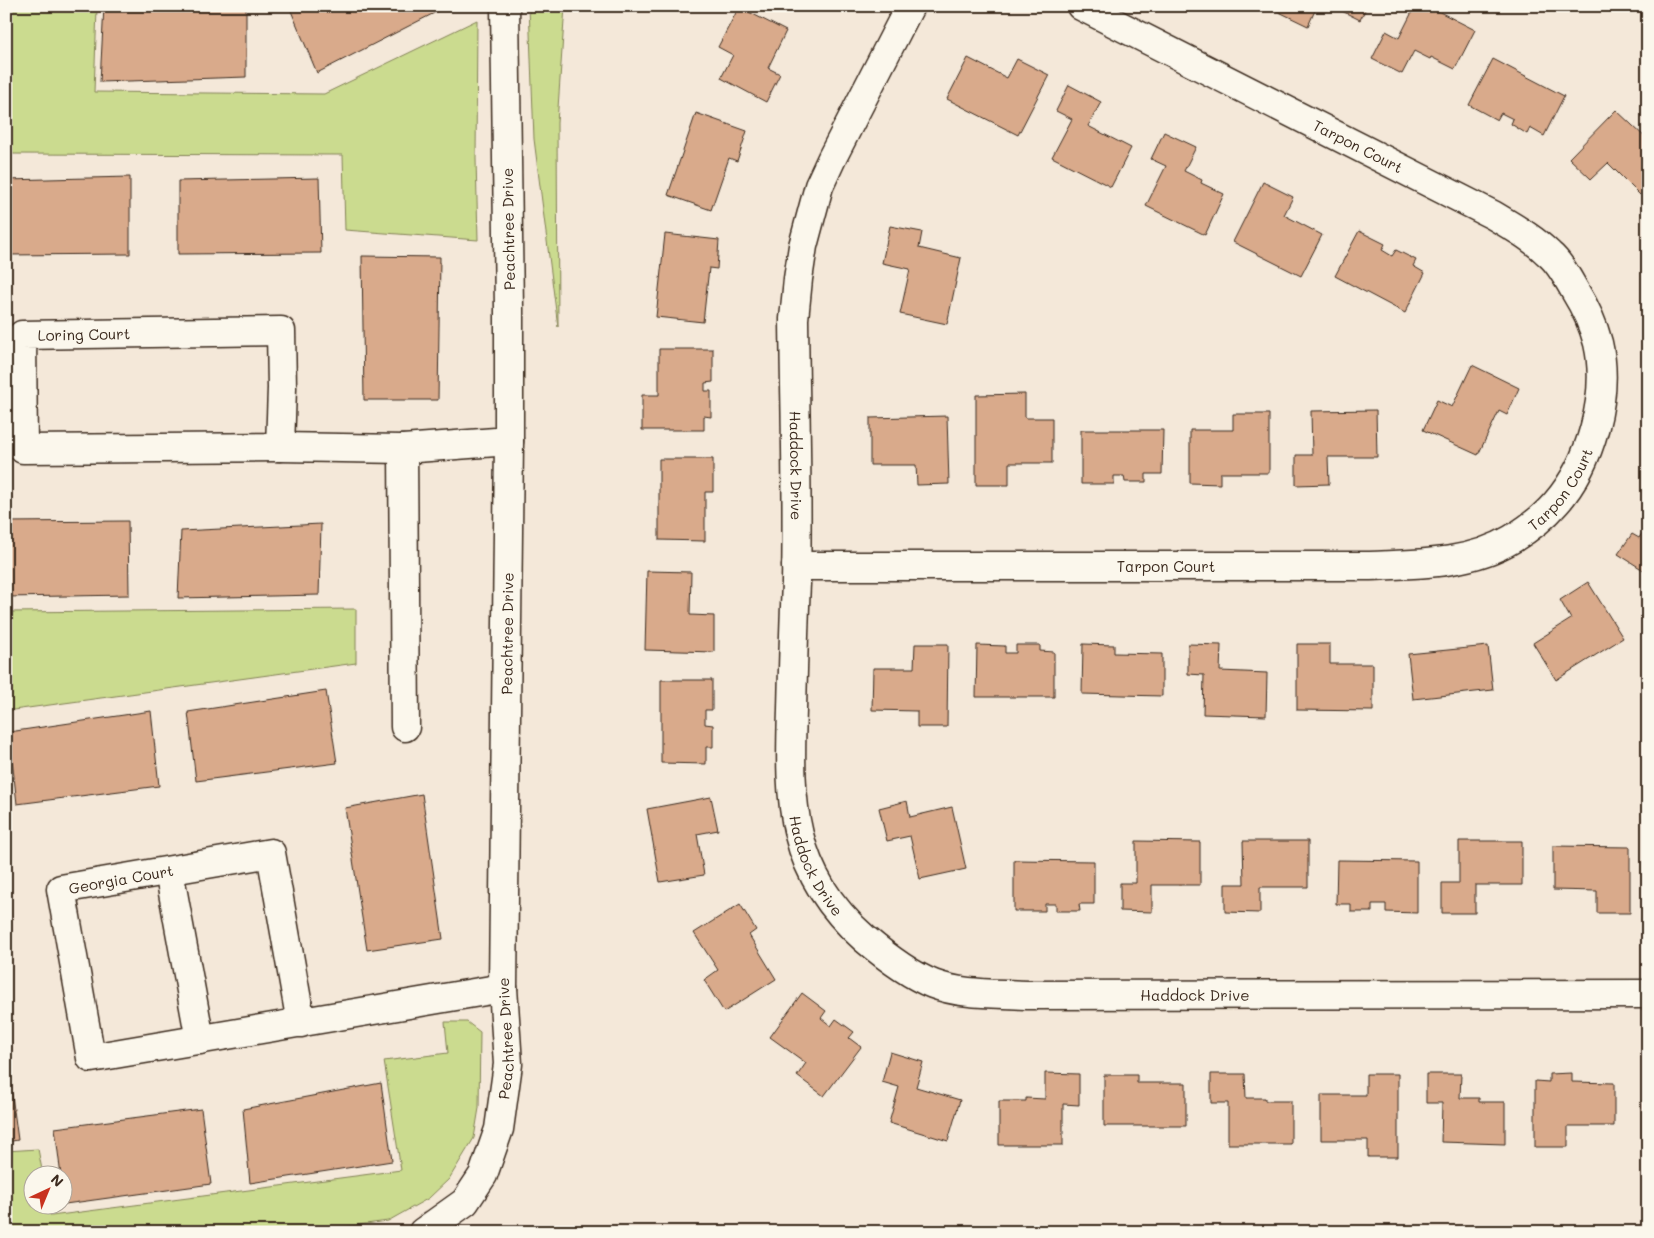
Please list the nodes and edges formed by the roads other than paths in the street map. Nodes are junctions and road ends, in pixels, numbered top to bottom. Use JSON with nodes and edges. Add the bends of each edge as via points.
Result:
{"nodes":[{"id":1,"x":505,"y":6,"type":"edge"},
{"id":2,"x":910,"y":6,"type":"edge"},
{"id":3,"x":1081,"y":6,"type":"edge"},
{"id":4,"x":509,"y":441,"type":"junction"},
{"id":5,"x":280,"y":448,"type":"junction"},
{"id":6,"x":403,"y":448,"type":"junction"},
{"id":7,"x":796,"y":566,"type":"junction"},
{"id":8,"x":405,"y":728,"type":"dead end"},
{"id":9,"x":169,"y":871,"type":"junction"},
{"id":10,"x":504,"y":988,"type":"junction"},
{"id":11,"x":1648,"y":994,"type":"edge"},
{"id":12,"x":301,"y":1023,"type":"junction"},
{"id":13,"x":200,"y":1040,"type":"junction"},
{"id":14,"x":424,"y":1232,"type":"edge"}],
"edges":[{"from":1,"to":4,"type":"street","name":"Peachtree Drive"},
{"from":2,"to":7,"type":"street","name":"Haddock Drive","via":[[819,186],[803,246],[794,319]]},
{"from":3,"to":7,"type":"street","name":"Tarpon Court","via":[[1493,215],[1551,254],[1588,312],[1598,344],[1602,382],[1598,416],[1587,451],[1556,503],[1511,540],[1487,550],[1428,563],[1367,566]]},
{"from":4,"to":6,"type":"street","name":"Loring Court"},
{"from":4,"to":10,"type":"street","name":"Peachtree Drive"},
{"from":5,"to":5,"type":"street","name":"Loring Court","via":[[24,449],[22,335],[280,331]]},
{"from":5,"to":6,"type":"street","name":"Loring Court"},
{"from":6,"to":8,"type":"street"},
{"from":7,"to":11,"type":"street","name":"Haddock Drive","via":[[790,762],[797,828],[813,874],[836,910],[882,953],[915,975],[956,990],[1027,995]]},
{"from":9,"to":12,"type":"street","name":"Georgia Court","via":[[271,853]]},
{"from":9,"to":13,"type":"street"},
{"from":9,"to":13,"type":"street","name":"Georgia Court","via":[[61,888],[91,1058]]},
{"from":10,"to":12,"type":"street","name":"Georgia Court"},
{"from":10,"to":14,"type":"street","name":"Peachtree Drive","via":[[508,1064],[500,1128],[483,1175],[465,1202]]},
{"from":12,"to":13,"type":"street","name":"Georgia Court"}]}
